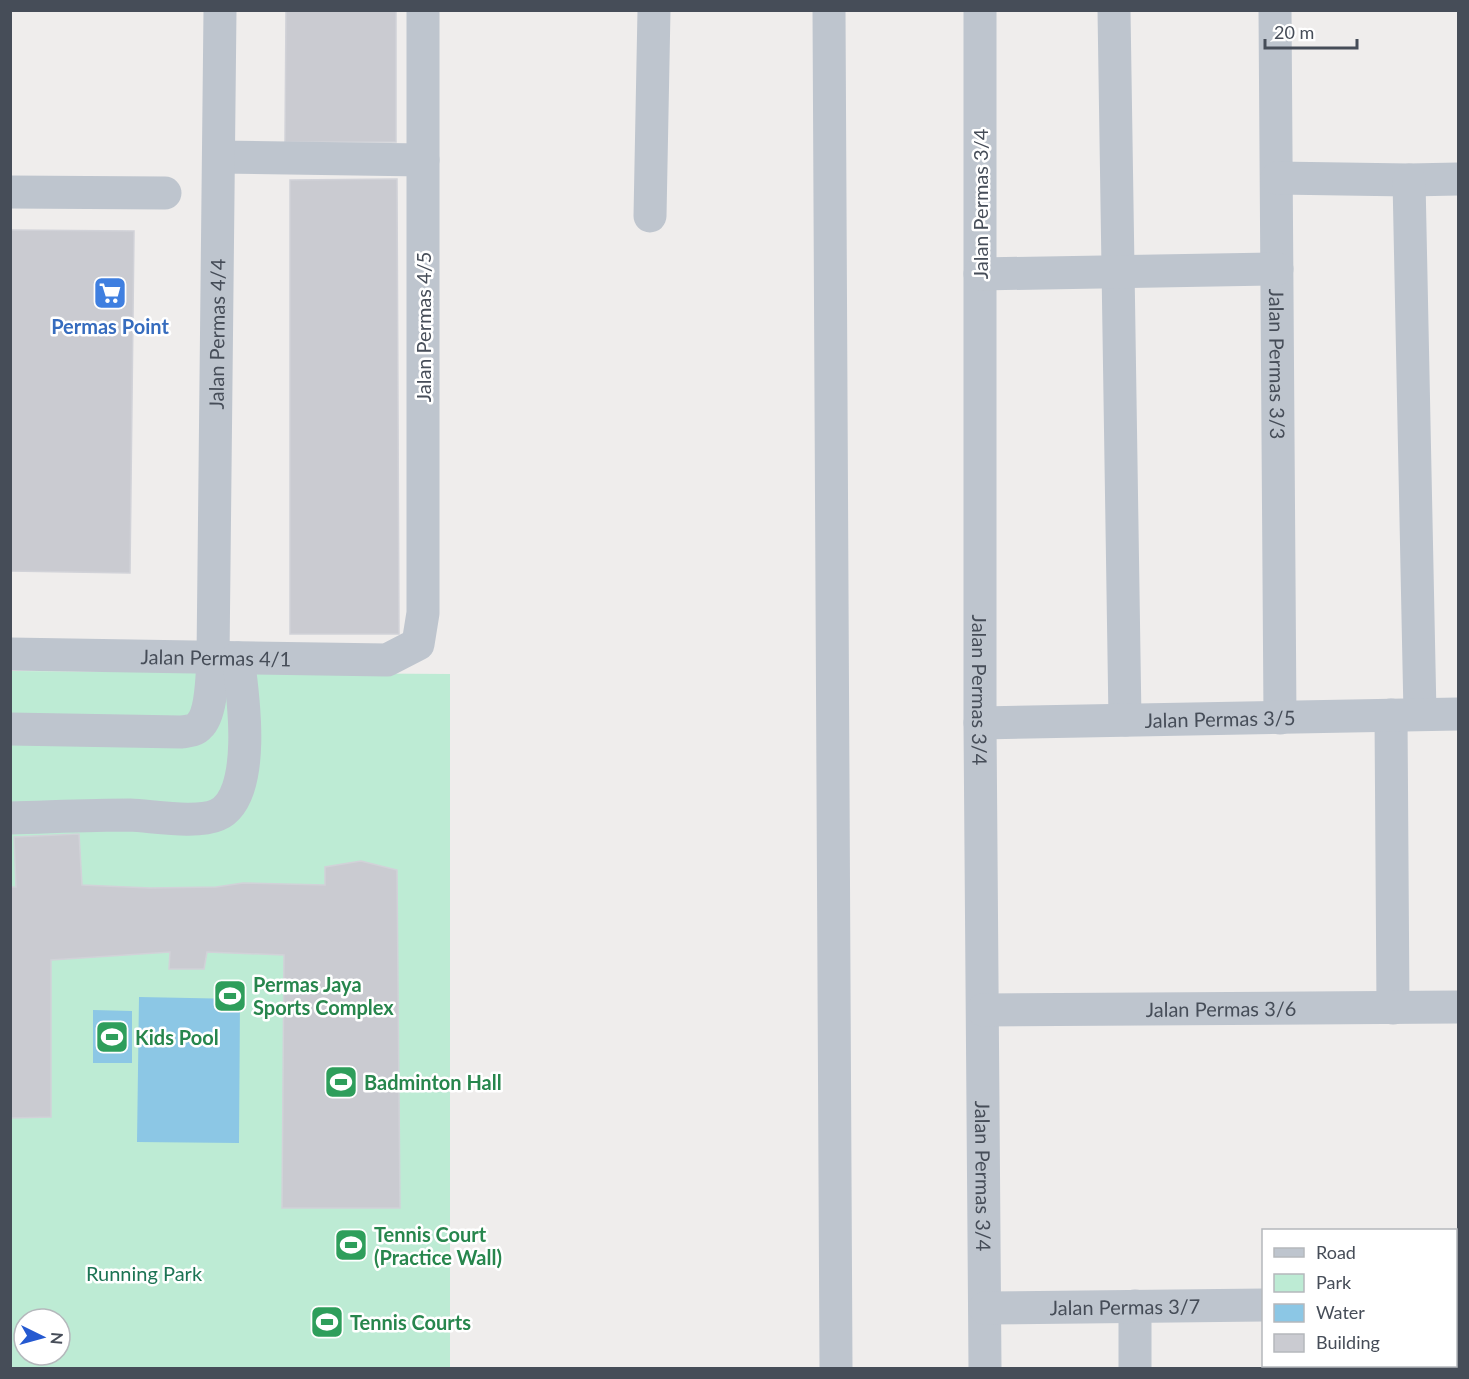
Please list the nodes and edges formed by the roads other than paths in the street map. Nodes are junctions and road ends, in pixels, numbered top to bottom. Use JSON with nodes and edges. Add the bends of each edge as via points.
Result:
{"nodes":[{"id":1,"x":220,"y":10,"type":"edge"},
{"id":2,"x":423,"y":10,"type":"edge"},
{"id":3,"x":654,"y":10,"type":"edge"},
{"id":4,"x":829,"y":10,"type":"edge"},
{"id":5,"x":980,"y":10,"type":"edge"},
{"id":6,"x":1113,"y":10,"type":"edge"},
{"id":7,"x":1275,"y":10,"type":"edge"},
{"id":8,"x":219,"y":157,"type":"junction"},
{"id":9,"x":423,"y":160,"type":"junction"},
{"id":10,"x":1277,"y":178,"type":"junction"},
{"id":11,"x":1458,"y":179,"type":"edge"},
{"id":12,"x":1409,"y":180,"type":"junction"},
{"id":13,"x":10,"y":192,"type":"edge"},
{"id":14,"x":165,"y":193,"type":"dead end"},
{"id":15,"x":650,"y":216,"type":"dead end"},
{"id":16,"x":1277,"y":269,"type":"junction"},
{"id":17,"x":1118,"y":271,"type":"junction"},
{"id":18,"x":980,"y":274,"type":"junction"},
{"id":19,"x":418,"y":644,"type":"joint"},
{"id":20,"x":10,"y":654,"type":"edge"},
{"id":21,"x":226,"y":658,"type":"junction"},
{"id":22,"x":1458,"y":714,"type":"edge"},
{"id":23,"x":1406,"y":715,"type":"junction"},
{"id":24,"x":1280,"y":717,"type":"junction"},
{"id":25,"x":1125,"y":720,"type":"junction"},
{"id":26,"x":980,"y":723,"type":"junction"},
{"id":27,"x":10,"y":729,"type":"edge"},
{"id":28,"x":10,"y":818,"type":"edge"},
{"id":29,"x":1458,"y":1007,"type":"edge"},
{"id":30,"x":1393,"y":1008,"type":"junction"},
{"id":31,"x":983,"y":1010,"type":"junction"},
{"id":32,"x":1262,"y":1305,"type":"edge"},
{"id":33,"x":1135,"y":1306,"type":"junction"},
{"id":34,"x":985,"y":1308,"type":"junction"},
{"id":35,"x":836,"y":1368,"type":"edge"},
{"id":36,"x":985,"y":1368,"type":"edge"},
{"id":37,"x":1135,"y":1368,"type":"edge"}],
"edges":[{"from":1,"to":8,"type":"street","name":"Jalan Permas 4/4"},
{"from":2,"to":9,"type":"street","name":"Jalan Permas 4/5"},
{"from":3,"to":15,"type":"street"},
{"from":4,"to":35,"type":"street"},
{"from":5,"to":18,"type":"street","name":"Jalan Permas 3/4"},
{"from":6,"to":17,"type":"street"},
{"from":7,"to":10,"type":"street","name":"Jalan Permas 3/3"},
{"from":8,"to":9,"type":"street"},
{"from":8,"to":21,"type":"street","name":"Jalan Permas 4/4"},
{"from":9,"to":19,"type":"street","name":"Jalan Permas 4/5","via":[[423,613]]},
{"from":10,"to":12,"type":"street"},
{"from":10,"to":16,"type":"street","name":"Jalan Permas 3/3"},
{"from":11,"to":12,"type":"street"},
{"from":12,"to":23,"type":"street"},
{"from":13,"to":14,"type":"street"},
{"from":16,"to":17,"type":"street"},
{"from":16,"to":24,"type":"street","name":"Jalan Permas 3/3"},
{"from":17,"to":18,"type":"street"},
{"from":17,"to":25,"type":"street"},
{"from":18,"to":26,"type":"street","name":"Jalan Permas 3/4"},
{"from":19,"to":21,"type":"street","name":"Jalan Permas 4/1","via":[[387,660]]},
{"from":20,"to":21,"type":"street","name":"Jalan Permas 4/1"},
{"from":21,"to":27,"type":"street","via":[[206,713],[194,729]]},
{"from":21,"to":28,"type":"street","via":[[245,721],[245,753],[237,790],[218,814],[200,819],[130,815]]},
{"from":22,"to":23,"type":"street","name":"Jalan Permas 3/5"},
{"from":23,"to":24,"type":"street","name":"Jalan Permas 3/5"},
{"from":23,"to":30,"type":"street"},
{"from":24,"to":25,"type":"street","name":"Jalan Permas 3/5"},
{"from":25,"to":26,"type":"street","name":"Jalan Permas 3/5"},
{"from":26,"to":31,"type":"street","name":"Jalan Permas 3/4"},
{"from":29,"to":30,"type":"street","name":"Jalan Permas 3/6"},
{"from":30,"to":31,"type":"street","name":"Jalan Permas 3/6"},
{"from":31,"to":34,"type":"street","name":"Jalan Permas 3/4"},
{"from":32,"to":33,"type":"street","name":"Jalan Permas 3/7"},
{"from":33,"to":34,"type":"street","name":"Jalan Permas 3/7"},
{"from":33,"to":37,"type":"street"},
{"from":34,"to":36,"type":"street","name":"Jalan Permas 3/4"}]}
